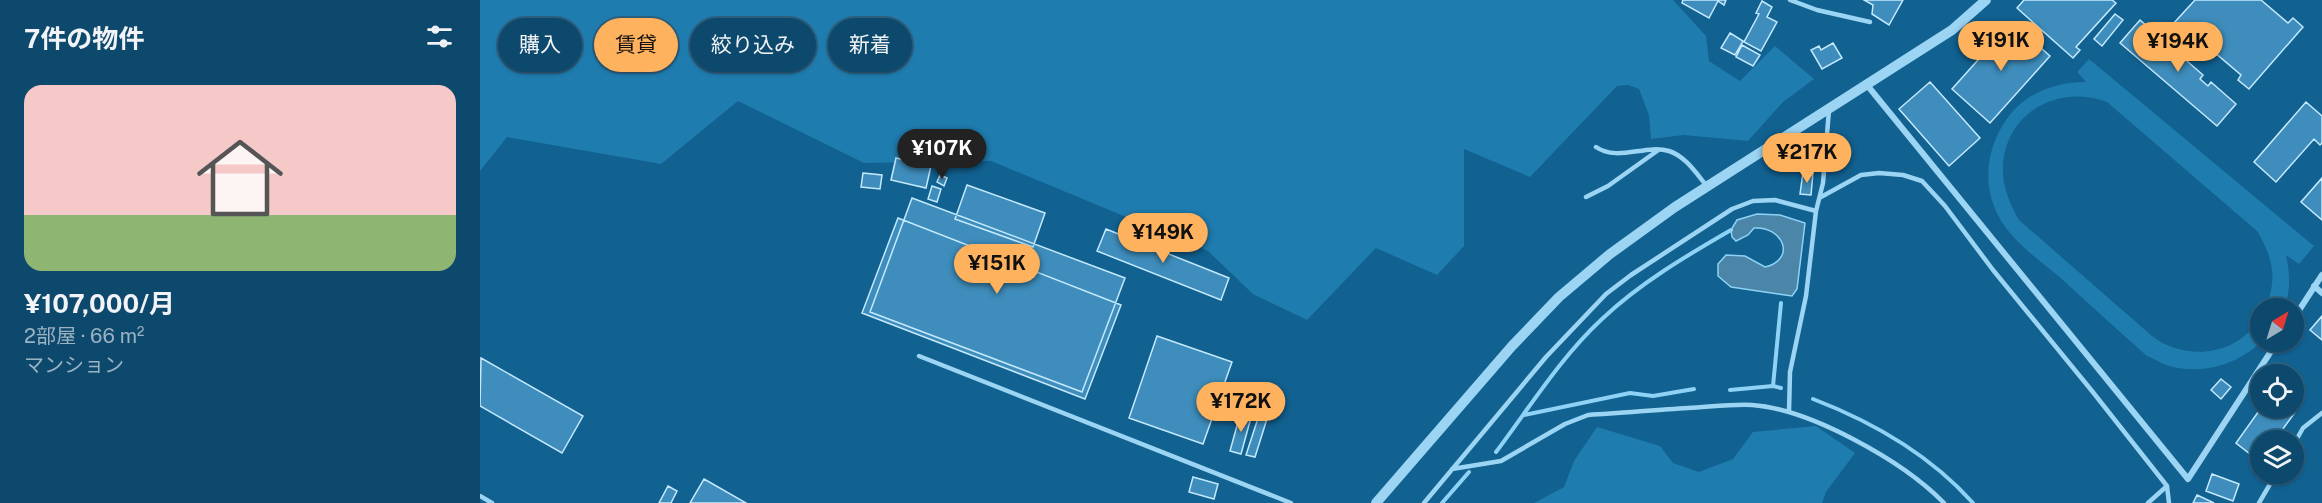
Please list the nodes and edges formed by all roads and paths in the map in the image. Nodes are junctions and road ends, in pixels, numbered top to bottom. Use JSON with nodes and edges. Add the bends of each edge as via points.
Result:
{"nodes":[{"id":1,"x":1790,"y":0,"type":"edge"},
{"id":2,"x":1986,"y":0,"type":"edge"},
{"id":3,"x":1870,"y":22,"type":"dead end"},
{"id":4,"x":1867,"y":85,"type":"junction"},
{"id":5,"x":1829,"y":110,"type":"junction"},
{"id":6,"x":1596,"y":147,"type":"dead end"},
{"id":7,"x":1657,"y":151,"type":"junction"},
{"id":8,"x":1707,"y":186,"type":"junction"},
{"id":9,"x":1821,"y":196,"type":"junction"},
{"id":10,"x":1586,"y":197,"type":"dead end"},
{"id":11,"x":1816,"y":211,"type":"junction"},
{"id":12,"x":2322,"y":275,"type":"edge"},
{"id":13,"x":2314,"y":286,"type":"junction"},
{"id":14,"x":2322,"y":293,"type":"edge"},
{"id":15,"x":2304,"y":302,"type":"edge"},
{"id":16,"x":2271,"y":352,"type":"edge"},
{"id":17,"x":919,"y":356,"type":"dead end"},
{"id":18,"x":1789,"y":412,"type":"junction"},
{"id":19,"x":2322,"y":413,"type":"edge"},
{"id":20,"x":2302,"y":430,"type":"edge"},
{"id":21,"x":1452,"y":469,"type":"junction"},
{"id":22,"x":2270,"y":484,"type":"edge"},
{"id":23,"x":2167,"y":486,"type":"junction"},
{"id":24,"x":480,"y":496,"type":"edge"},
{"id":25,"x":492,"y":503,"type":"edge"},
{"id":26,"x":1291,"y":503,"type":"edge"},
{"id":27,"x":1376,"y":503,"type":"edge"},
{"id":28,"x":1424,"y":503,"type":"edge"},
{"id":29,"x":1944,"y":503,"type":"edge"},
{"id":30,"x":2148,"y":503,"type":"edge"},
{"id":31,"x":2169,"y":503,"type":"edge"},
{"id":32,"x":2259,"y":503,"type":"edge"}],
"edges":[{"from":1,"to":3,"type":"lane"},
{"from":2,"to":4,"type":"street","via":[[1952,30]]},
{"from":4,"to":5,"type":"street"},
{"from":4,"to":16,"type":"street","via":[[2188,479]]},
{"from":5,"to":8,"type":"street"},
{"from":5,"to":9,"type":"lane"},
{"from":6,"to":7,"type":"lane","via":[[1606,154]]},
{"from":7,"to":8,"type":"lane","via":[[1669,151],[1687,162]]},
{"from":7,"to":10,"type":"lane"},
{"from":8,"to":27,"type":"street","via":[[1610,254],[1559,297]]},
{"from":9,"to":11,"type":"lane"},
{"from":9,"to":23,"type":"lane","via":[[1861,175],[1903,175],[1922,181]]},
{"from":11,"to":18,"type":"lane","via":[[1806,296],[1790,372]]},
{"from":11,"to":21,"type":"lane","via":[[1782,201],[1753,201],[1732,209],[1631,275],[1606,294],[1546,357]]},
{"from":12,"to":13,"type":"street"},
{"from":13,"to":14,"type":"street"},
{"from":13,"to":15,"type":"street"},
{"from":17,"to":26,"type":"lane"},
{"from":18,"to":21,"type":"lane","via":[[1743,405],[1588,415],[1501,461]]},
{"from":18,"to":29,"type":"lane","via":[[1886,459]]},
{"from":19,"to":20,"type":"lane"},
{"from":21,"to":28,"type":"lane"},
{"from":22,"to":32,"type":"lane"},
{"from":23,"to":30,"type":"lane"},
{"from":23,"to":31,"type":"lane"},
{"from":24,"to":25,"type":"lane"}]}
